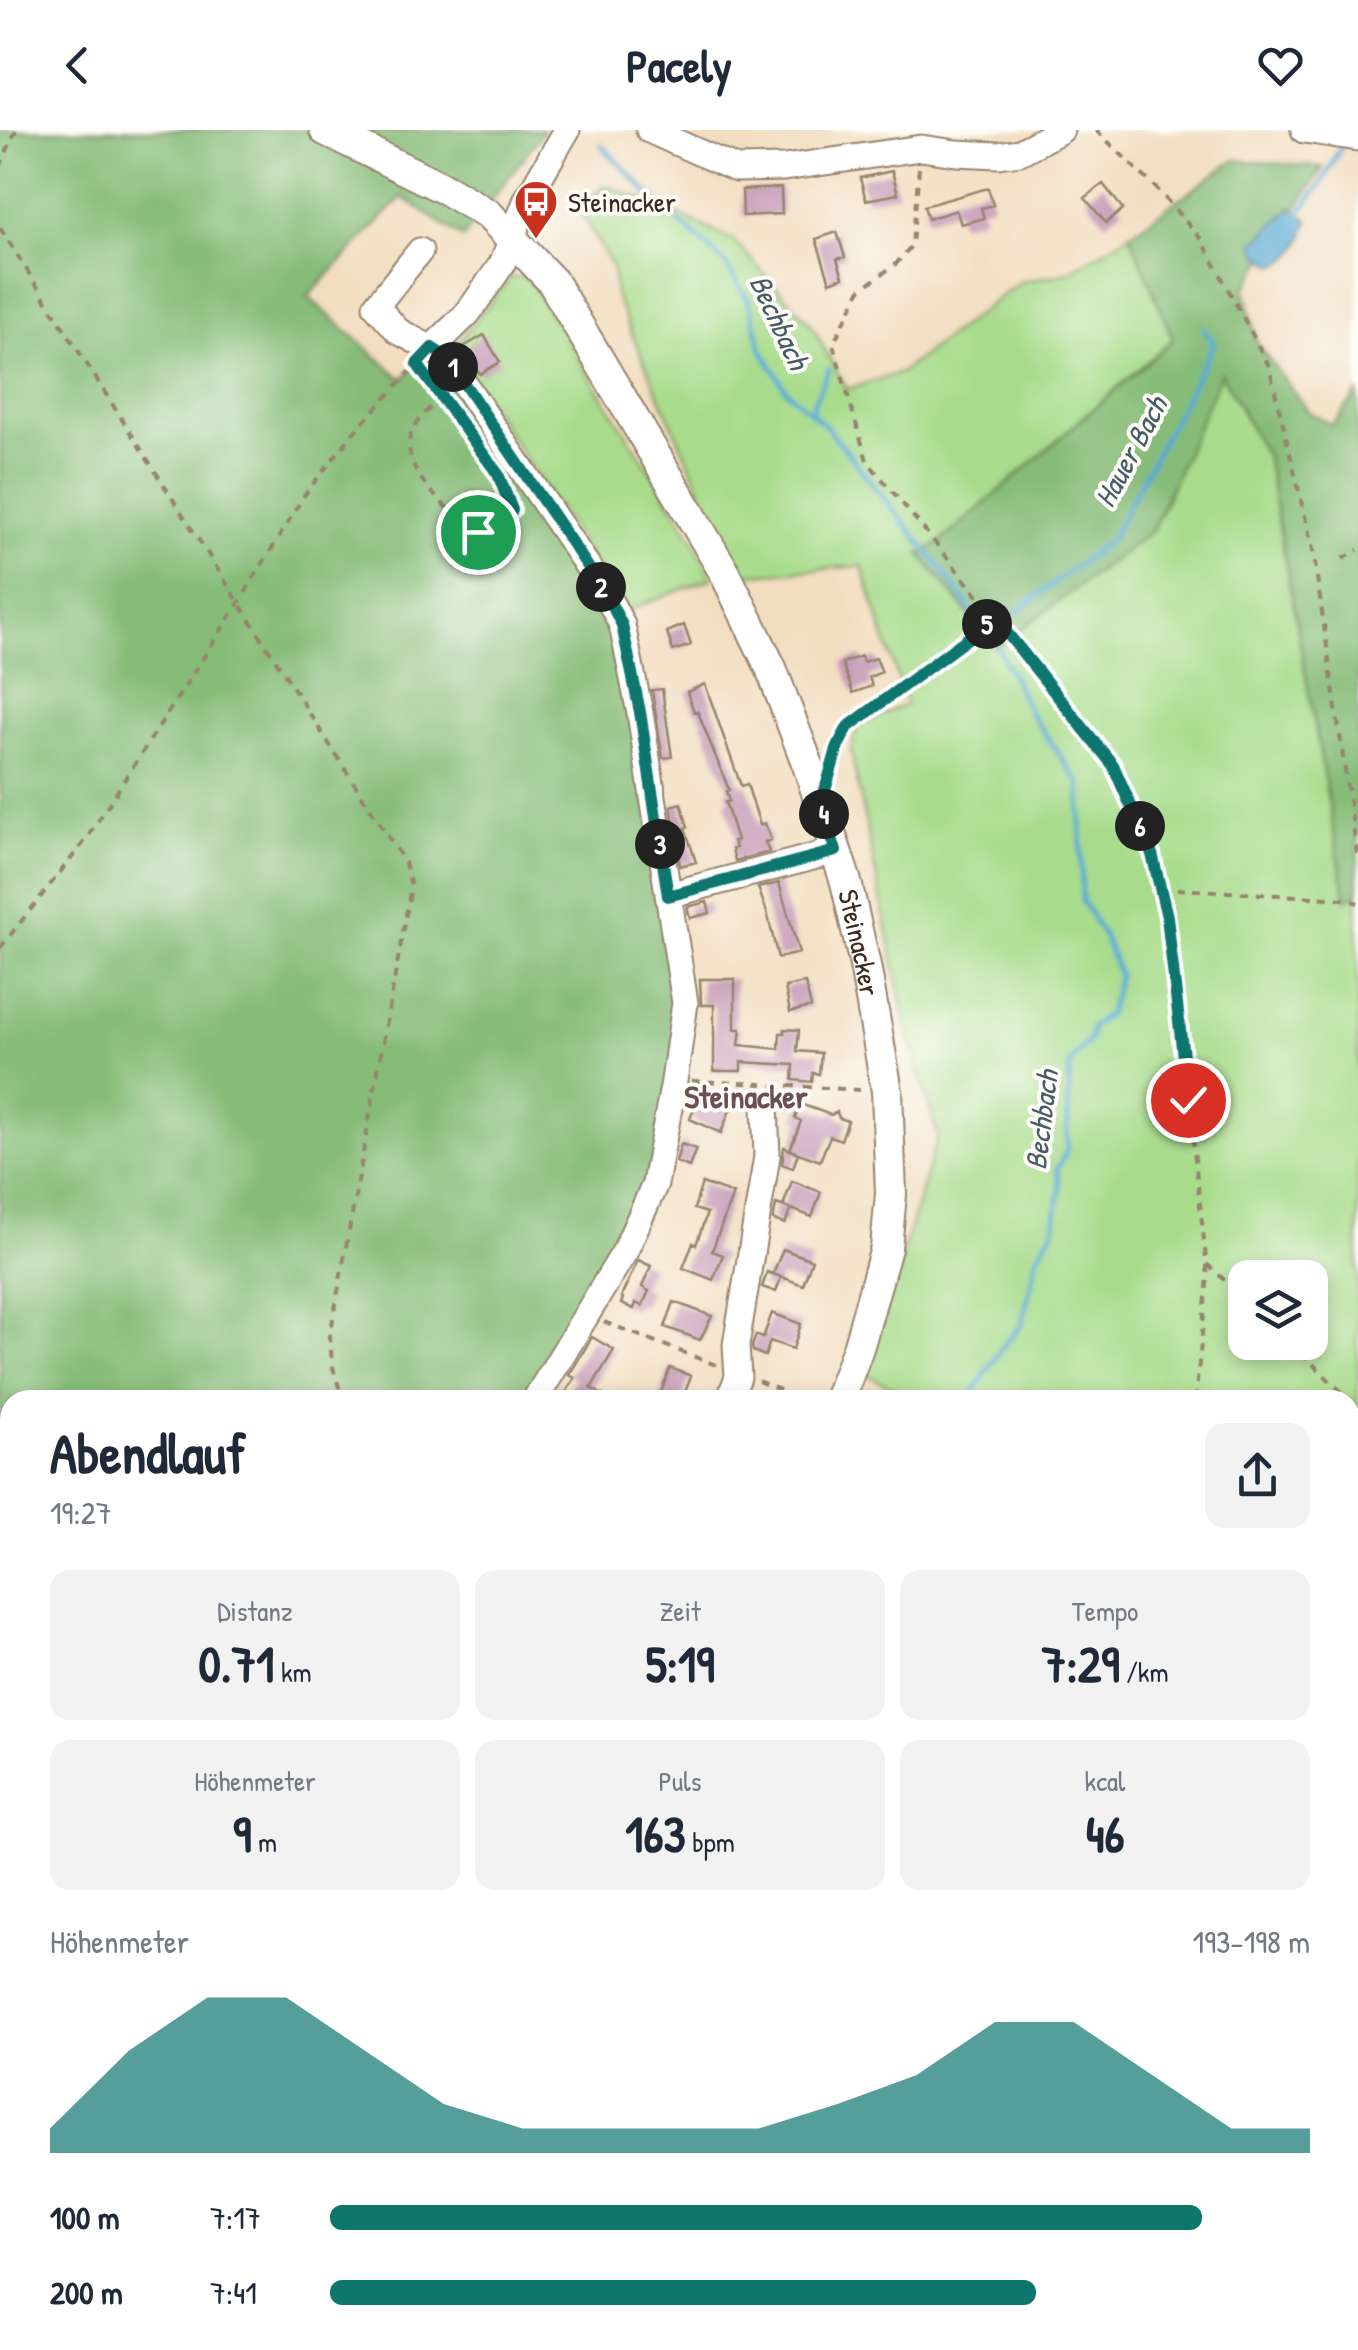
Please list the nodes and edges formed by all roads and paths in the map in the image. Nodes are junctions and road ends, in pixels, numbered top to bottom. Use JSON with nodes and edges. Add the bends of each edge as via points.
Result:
{"nodes":[{"id":1,"x":16,"y":130,"type":"edge"},
{"id":2,"x":325,"y":130,"type":"edge"},
{"id":3,"x":567,"y":130,"type":"edge"},
{"id":4,"x":649,"y":130,"type":"edge"},
{"id":5,"x":1061,"y":130,"type":"edge"},
{"id":6,"x":1096,"y":130,"type":"edge"},
{"id":7,"x":1304,"y":130,"type":"edge"},
{"id":8,"x":1358,"y":138,"type":"edge"},
{"id":9,"x":920,"y":148,"type":"junction"},
{"id":10,"x":0,"y":167,"type":"edge"},
{"id":11,"x":500,"y":226,"type":"junction"},
{"id":12,"x":0,"y":228,"type":"edge"},
{"id":13,"x":420,"y":251,"type":"dead end"},
{"id":14,"x":425,"y":356,"type":"junction"},
{"id":15,"x":442,"y":397,"type":"junction"},
{"id":16,"x":1358,"y":550,"type":"edge"},
{"id":17,"x":1343,"y":559,"type":"dead end"},
{"id":18,"x":240,"y":601,"type":"junction"},
{"id":19,"x":995,"y":618,"type":"junction"},
{"id":20,"x":821,"y":804,"type":"junction"},
{"id":21,"x":836,"y":851,"type":"junction"},
{"id":22,"x":1358,"y":860,"type":"edge"},
{"id":23,"x":1161,"y":888,"type":"junction"},
{"id":24,"x":668,"y":896,"type":"junction"},
{"id":25,"x":1358,"y":903,"type":"edge"},
{"id":26,"x":0,"y":948,"type":"edge"},
{"id":27,"x":674,"y":1080,"type":"junction"},
{"id":28,"x":887,"y":1091,"type":"junction"},
{"id":29,"x":765,"y":1106,"type":"dead end"},
{"id":30,"x":1207,"y":1264,"type":"junction"},
{"id":31,"x":1228,"y":1283,"type":"edge"},
{"id":32,"x":588,"y":1316,"type":"junction"},
{"id":33,"x":1309,"y":1360,"type":"edge"},
{"id":34,"x":738,"y":1374,"type":"junction"},
{"id":35,"x":339,"y":1390,"type":"edge"},
{"id":36,"x":542,"y":1390,"type":"edge"},
{"id":37,"x":732,"y":1390,"type":"edge"},
{"id":38,"x":779,"y":1390,"type":"edge"},
{"id":39,"x":843,"y":1390,"type":"edge"},
{"id":40,"x":1196,"y":1390,"type":"edge"},
{"id":41,"x":1340,"y":1390,"type":"edge"}],
"edges":[{"from":1,"to":10,"type":"path"},
{"from":2,"to":11,"type":"main road","name":"Steinacker","via":[[447,190]]},
{"from":3,"to":11,"type":"street","via":[[527,199]]},
{"from":4,"to":9,"type":"street","via":[[736,169]]},
{"from":5,"to":9,"type":"street","via":[[1020,152],[998,155]]},
{"from":6,"to":22,"type":"path","via":[[1202,240],[1269,366],[1313,550]]},
{"from":7,"to":8,"type":"street"},
{"from":9,"to":19,"type":"path","via":[[912,245],[860,289],[833,344],[867,462]]},
{"from":11,"to":14,"type":"street","via":[[502,264]]},
{"from":11,"to":20,"type":"main road","name":"Steinacker","via":[[552,281],[725,573],[770,668]]},
{"from":12,"to":18,"type":"path"},
{"from":13,"to":14,"type":"street","via":[[376,306]]},
{"from":14,"to":15,"type":"path"},
{"from":14,"to":18,"type":"path","via":[[306,494]]},
{"from":14,"to":24,"type":"street","via":[[446,357],[622,625]]},
{"from":15,"to":15,"type":"path","via":[[498,474],[512,510],[478,532],[428,490],[409,444],[412,430]]},
{"from":16,"to":17,"type":"path"},
{"from":18,"to":26,"type":"path","via":[[86,841]]},
{"from":18,"to":35,"type":"path","via":[[405,862],[410,887],[330,1336]]},
{"from":19,"to":20,"type":"path","via":[[848,727]]},
{"from":19,"to":23,"type":"path","via":[[1113,765]]},
{"from":20,"to":21,"type":"main road","name":"Steinacker"},
{"from":21,"to":24,"type":"street"},
{"from":21,"to":28,"type":"main road","name":"Steinacker"},
{"from":23,"to":25,"type":"path"},
{"from":23,"to":30,"type":"path"},
{"from":24,"to":27,"type":"street","via":[[685,1003]]},
{"from":27,"to":28,"type":"path"},
{"from":27,"to":32,"type":"street","via":[[656,1184]]},
{"from":28,"to":39,"type":"main road","name":"Steinacker","via":[[886,1248]]},
{"from":29,"to":34,"type":"street","via":[[767,1156],[736,1346]]},
{"from":30,"to":31,"type":"path"},
{"from":30,"to":40,"type":"path"},
{"from":32,"to":34,"type":"path"},
{"from":32,"to":36,"type":"street"},
{"from":33,"to":41,"type":"path"},
{"from":34,"to":37,"type":"street"},
{"from":34,"to":38,"type":"path"}]}
